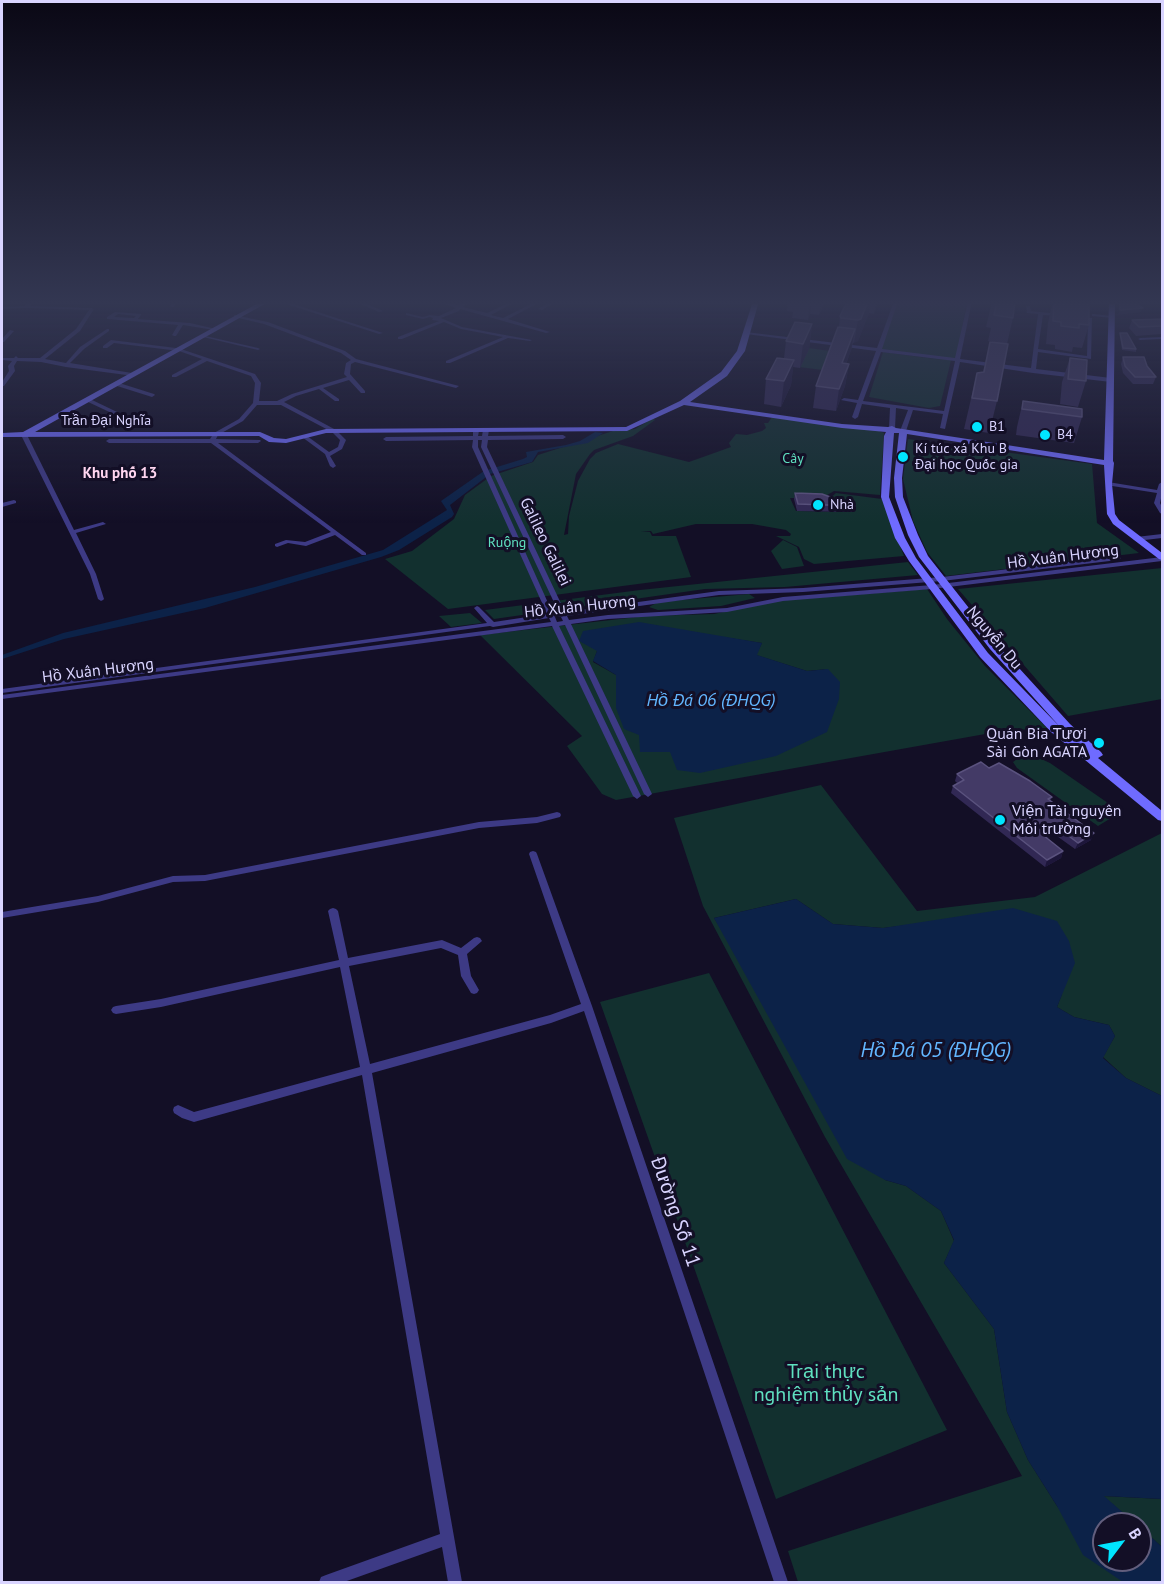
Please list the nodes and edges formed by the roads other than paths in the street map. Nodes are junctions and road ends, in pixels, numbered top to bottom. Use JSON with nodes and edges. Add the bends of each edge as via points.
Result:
{"nodes":[{"id":1,"x":132,"y":375,"type":"edge"},
{"id":2,"x":253,"y":375,"type":"edge"},
{"id":3,"x":349,"y":375,"type":"edge"},
{"id":4,"x":413,"y":375,"type":"edge"},
{"id":5,"x":723,"y":375,"type":"edge"},
{"id":6,"x":869,"y":375,"type":"edge"},
{"id":7,"x":954,"y":375,"type":"edge"},
{"id":8,"x":1067,"y":375,"type":"edge"},
{"id":9,"x":1111,"y":375,"type":"edge"},
{"id":10,"x":349,"y":378,"type":"junction"},
{"id":11,"x":1111,"y":380,"type":"junction"},
{"id":12,"x":116,"y":384,"type":"junction"},
{"id":13,"x":456,"y":386,"type":"dead end"},
{"id":14,"x":319,"y":387,"type":"junction"},
{"id":15,"x":363,"y":392,"type":"dead end"},
{"id":16,"x":152,"y":395,"type":"dead end"},
{"id":17,"x":88,"y":399,"type":"junction"},
{"id":18,"x":337,"y":400,"type":"dead end"},
{"id":19,"x":844,"y":400,"type":"edge"},
{"id":20,"x":860,"y":402,"type":"junction"},
{"id":21,"x":256,"y":403,"type":"junction"},
{"id":22,"x":278,"y":403,"type":"junction"},
{"id":23,"x":683,"y":403,"type":"junction"},
{"id":24,"x":893,"y":407,"type":"junction"},
{"id":25,"x":911,"y":409,"type":"junction"},
{"id":26,"x":946,"y":413,"type":"junction"},
{"id":27,"x":855,"y":417,"type":"dead end"},
{"id":28,"x":137,"y":423,"type":"dead end"},
{"id":29,"x":943,"y":429,"type":"dead end"},
{"id":30,"x":892,"y":430,"type":"junction"},
{"id":31,"x":334,"y":431,"type":"junction"},
{"id":32,"x":903,"y":431,"type":"junction"},
{"id":33,"x":481,"y":434,"type":"junction"},
{"id":34,"x":2,"y":435,"type":"edge"},
{"id":35,"x":24,"y":435,"type":"junction"},
{"id":36,"x":214,"y":437,"type":"junction"},
{"id":37,"x":305,"y":437,"type":"junction"},
{"id":38,"x":563,"y":437,"type":"dead end"},
{"id":39,"x":386,"y":439,"type":"dead end"},
{"id":40,"x":2,"y":441,"type":"edge"},
{"id":41,"x":109,"y":441,"type":"dead end"},
{"id":42,"x":258,"y":441,"type":"dead end"},
{"id":43,"x":486,"y":451,"type":"junction"},
{"id":44,"x":477,"y":452,"type":"junction"},
{"id":45,"x":328,"y":454,"type":"junction"},
{"id":46,"x":1110,"y":463,"type":"junction"},
{"id":47,"x":333,"y":466,"type":"dead end"},
{"id":48,"x":1108,"y":483,"type":"junction"},
{"id":49,"x":1162,"y":487,"type":"edge"},
{"id":50,"x":15,"y":502,"type":"dead end"},
{"id":51,"x":2,"y":505,"type":"edge"},
{"id":52,"x":1162,"y":512,"type":"edge"},
{"id":53,"x":103,"y":524,"type":"dead end"},
{"id":54,"x":73,"y":532,"type":"junction"},
{"id":55,"x":335,"y":533,"type":"junction"},
{"id":56,"x":1162,"y":536,"type":"edge"},
{"id":57,"x":1136,"y":539,"type":"junction"},
{"id":58,"x":277,"y":545,"type":"dead end"},
{"id":59,"x":364,"y":554,"type":"dead end"},
{"id":60,"x":924,"y":557,"type":"junction"},
{"id":61,"x":1161,"y":557,"type":"edge"},
{"id":62,"x":912,"y":559,"type":"junction"},
{"id":63,"x":944,"y":582,"type":"junction"},
{"id":64,"x":930,"y":583,"type":"junction"},
{"id":65,"x":759,"y":592,"type":"junction"},
{"id":66,"x":101,"y":599,"type":"dead end"},
{"id":67,"x":764,"y":603,"type":"junction"},
{"id":68,"x":637,"y":604,"type":"junction"},
{"id":69,"x":477,"y":608,"type":"dead end"},
{"id":70,"x":641,"y":614,"type":"junction"},
{"id":71,"x":567,"y":618,"type":"junction"},
{"id":72,"x":553,"y":620,"type":"junction"},
{"id":73,"x":493,"y":625,"type":"junction"},
{"id":74,"x":208,"y":667,"type":"junction"},
{"id":75,"x":2,"y":691,"type":"edge"},
{"id":76,"x":2,"y":697,"type":"edge"},
{"id":77,"x":1060,"y":728,"type":"junction"},
{"id":78,"x":648,"y":794,"type":"dead end"},
{"id":79,"x":637,"y":796,"type":"dead end"},
{"id":80,"x":1162,"y":806,"type":"edge"},
{"id":81,"x":557,"y":815,"type":"dead end"},
{"id":82,"x":1162,"y":817,"type":"edge"},
{"id":83,"x":533,"y":854,"type":"dead end"},
{"id":84,"x":333,"y":911,"type":"dead end"},
{"id":85,"x":2,"y":915,"type":"edge"},
{"id":86,"x":477,"y":941,"type":"dead end"},
{"id":87,"x":462,"y":952,"type":"junction"},
{"id":88,"x":342,"y":963,"type":"junction"},
{"id":89,"x":474,"y":990,"type":"dead end"},
{"id":90,"x":587,"y":1006,"type":"junction"},
{"id":91,"x":116,"y":1010,"type":"dead end"},
{"id":92,"x":366,"y":1069,"type":"junction"},
{"id":93,"x":178,"y":1110,"type":"dead end"},
{"id":94,"x":447,"y":1538,"type":"junction"},
{"id":95,"x":326,"y":1582,"type":"edge"},
{"id":96,"x":454,"y":1582,"type":"edge"},
{"id":97,"x":781,"y":1582,"type":"edge"}],
"edges":[{"from":1,"to":12,"type":"street"},
{"from":2,"to":21,"type":"street","via":[[258,382]]},
{"from":3,"to":10,"type":"street"},
{"from":4,"to":13,"type":"street"},
{"from":5,"to":23,"type":"street","name":"Trần Đại Nghĩa"},
{"from":6,"to":20,"type":"street"},
{"from":7,"to":26,"type":"street"},
{"from":8,"to":11,"type":"street"},
{"from":9,"to":11,"type":"street"},
{"from":10,"to":14,"type":"street"},
{"from":10,"to":15,"type":"street"},
{"from":11,"to":46,"type":"street"},
{"from":12,"to":16,"type":"street"},
{"from":12,"to":17,"type":"street"},
{"from":14,"to":18,"type":"street"},
{"from":14,"to":22,"type":"street"},
{"from":17,"to":28,"type":"street"},
{"from":17,"to":35,"type":"street"},
{"from":19,"to":20,"type":"street"},
{"from":20,"to":24,"type":"street"},
{"from":20,"to":27,"type":"street"},
{"from":21,"to":22,"type":"street"},
{"from":21,"to":36,"type":"street","via":[[241,420]]},
{"from":22,"to":31,"type":"street"},
{"from":23,"to":30,"type":"street"},
{"from":23,"to":33,"type":"street","name":"Trần Đại Nghĩa","via":[[627,429]]},
{"from":24,"to":25,"type":"street"},
{"from":24,"to":30,"type":"street"},
{"from":25,"to":26,"type":"street"},
{"from":25,"to":32,"type":"street"},
{"from":26,"to":29,"type":"street"},
{"from":30,"to":32,"type":"street"},
{"from":30,"to":62,"type":"street","name":"Nguyễn Du","via":[[888,436],[885,497]]},
{"from":31,"to":33,"type":"street","name":"Trần Đại Nghĩa"},
{"from":31,"to":37,"type":"street","name":"Trần Đại Nghĩa"},
{"from":31,"to":45,"type":"street","via":[[344,440],[343,444]]},
{"from":32,"to":46,"type":"street"},
{"from":32,"to":60,"type":"street","name":"Nguyễn Du","via":[[899,497]]},
{"from":33,"to":38,"type":"street"},
{"from":33,"to":39,"type":"street"},
{"from":33,"to":43,"type":"street","name":"Galileo Galilei"},
{"from":33,"to":44,"type":"street","name":"Galileo Galilei"},
{"from":34,"to":35,"type":"street","name":"Trần Đại Nghĩa"},
{"from":35,"to":36,"type":"street","name":"Trần Đại Nghĩa"},
{"from":35,"to":40,"type":"street"},
{"from":35,"to":54,"type":"street"},
{"from":36,"to":37,"type":"street","name":"Trần Đại Nghĩa","via":[[260,434],[286,441]]},
{"from":36,"to":41,"type":"street"},
{"from":36,"to":42,"type":"street"},
{"from":36,"to":55,"type":"street"},
{"from":37,"to":45,"type":"street"},
{"from":43,"to":44,"type":"street"},
{"from":43,"to":71,"type":"street","name":"Galileo Galilei"},
{"from":44,"to":72,"type":"street","name":"Galileo Galilei"},
{"from":45,"to":47,"type":"street"},
{"from":46,"to":48,"type":"street"},
{"from":48,"to":49,"type":"street"},
{"from":48,"to":57,"type":"street","via":[[1111,514]]},
{"from":49,"to":52,"type":"street","via":[[1157,503]]},
{"from":50,"to":51,"type":"street"},
{"from":53,"to":54,"type":"street"},
{"from":54,"to":66,"type":"street"},
{"from":55,"to":58,"type":"street","via":[[306,544],[288,541]]},
{"from":55,"to":59,"type":"street"},
{"from":56,"to":57,"type":"street"},
{"from":57,"to":61,"type":"street"},
{"from":60,"to":62,"type":"street"},
{"from":60,"to":63,"type":"street","name":"Nguyễn Du"},
{"from":61,"to":63,"type":"street","name":"Hồ Xuân Hương"},
{"from":62,"to":64,"type":"street","name":"Nguyễn Du"},
{"from":63,"to":64,"type":"street","name":"Hồ Xuân Hương"},
{"from":63,"to":77,"type":"street","name":"Nguyễn Du"},
{"from":64,"to":65,"type":"street","name":"Hồ Xuân Hương"},
{"from":64,"to":67,"type":"street","name":"Hồ Xuân Hương"},
{"from":64,"to":77,"type":"street","name":"Nguyễn Du","via":[[984,655]]},
{"from":65,"to":67,"type":"street"},
{"from":65,"to":68,"type":"street","name":"Hồ Xuân Hương"},
{"from":67,"to":70,"type":"street","name":"Hồ Xuân Hương","via":[[727,610]]},
{"from":68,"to":70,"type":"street"},
{"from":68,"to":71,"type":"street","name":"Hồ Xuân Hương"},
{"from":69,"to":73,"type":"street"},
{"from":70,"to":71,"type":"street","name":"Hồ Xuân Hương"},
{"from":71,"to":72,"type":"street","name":"Hồ Xuân Hương"},
{"from":71,"to":78,"type":"street","name":"Galileo Galilei"},
{"from":72,"to":73,"type":"street","name":"Hồ Xuân Hương"},
{"from":72,"to":74,"type":"street","name":"Hồ Xuân Hương"},
{"from":72,"to":79,"type":"street","name":"Galileo Galilei"},
{"from":73,"to":74,"type":"street","name":"Hồ Xuân Hương"},
{"from":74,"to":75,"type":"street","name":"Hồ Xuân Hương"},
{"from":74,"to":76,"type":"street","name":"Hồ Xuân Hương"},
{"from":77,"to":80,"type":"street","name":"Nguyễn Du"},
{"from":77,"to":82,"type":"street","name":"Nguyễn Du"},
{"from":81,"to":85,"type":"street","via":[[479,825],[205,878],[172,879],[109,897]]},
{"from":83,"to":90,"type":"street","name":"Đường Số 11"},
{"from":84,"to":88,"type":"street"},
{"from":86,"to":87,"type":"street"},
{"from":87,"to":88,"type":"street","via":[[442,944]]},
{"from":87,"to":89,"type":"street","via":[[466,976]]},
{"from":88,"to":91,"type":"street"},
{"from":88,"to":92,"type":"street"},
{"from":90,"to":92,"type":"street"},
{"from":90,"to":97,"type":"street","name":"Đường Số 11"},
{"from":92,"to":93,"type":"street","via":[[194,1117]]},
{"from":92,"to":94,"type":"street"},
{"from":94,"to":95,"type":"street"},
{"from":94,"to":96,"type":"street"}]}
